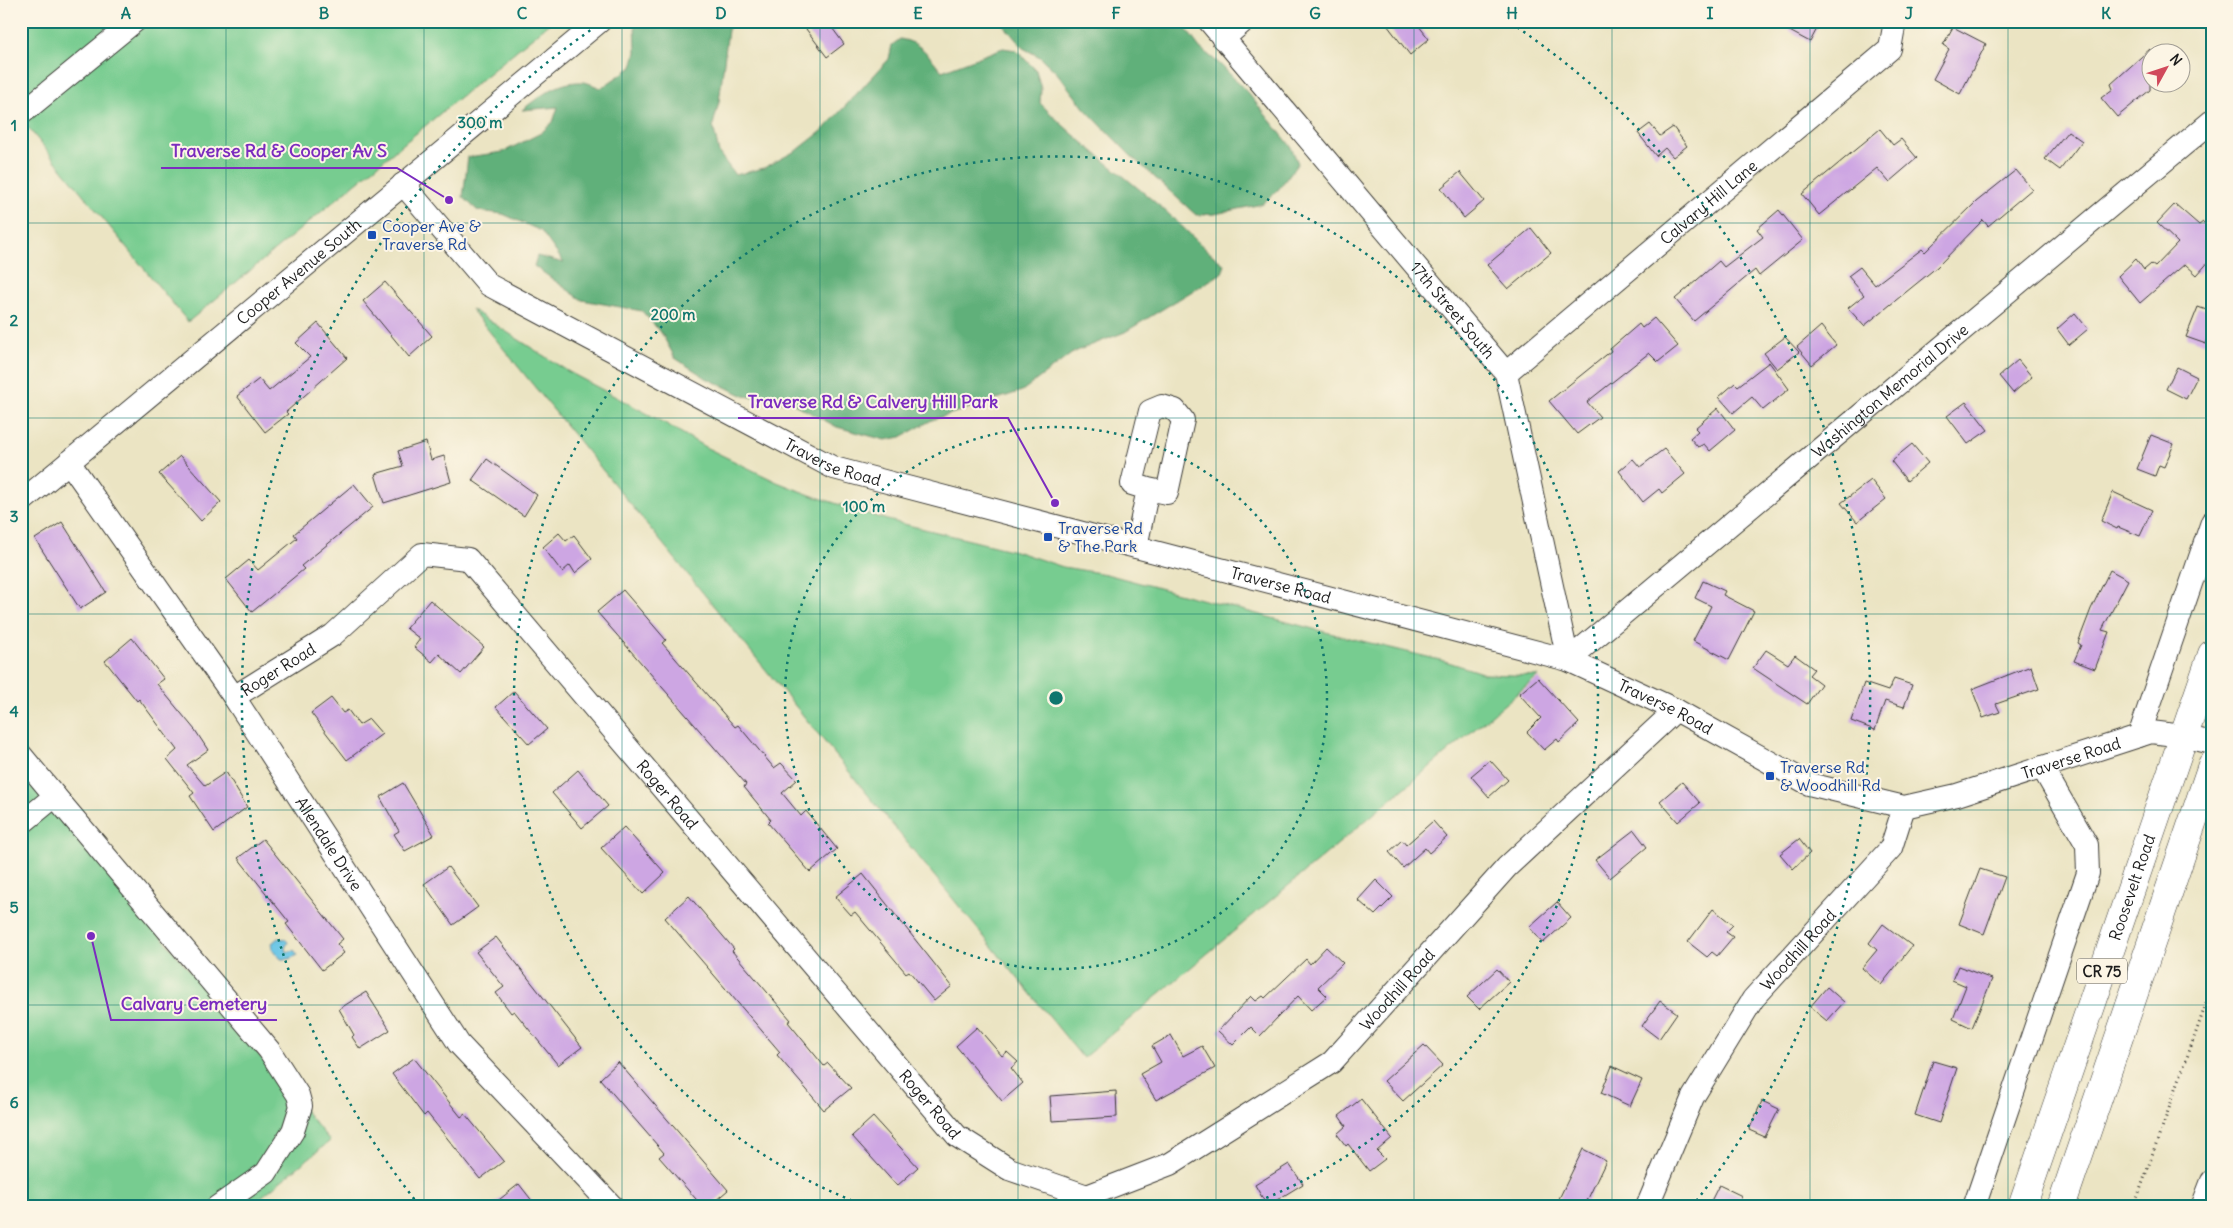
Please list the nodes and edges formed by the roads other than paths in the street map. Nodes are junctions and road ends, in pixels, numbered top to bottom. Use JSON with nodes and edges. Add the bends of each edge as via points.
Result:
{"nodes":[{"id":1,"x":135,"y":21,"type":"edge"},
{"id":2,"x":600,"y":21,"type":"edge"},
{"id":3,"x":1209,"y":21,"type":"edge"},
{"id":4,"x":1244,"y":21,"type":"edge"},
{"id":5,"x":1895,"y":21,"type":"edge"},
{"id":6,"x":1223,"y":39,"type":"junction"},
{"id":7,"x":21,"y":114,"type":"edge"},
{"id":8,"x":2212,"y":121,"type":"edge"},
{"id":9,"x":403,"y":184,"type":"junction"},
{"id":10,"x":1506,"y":373,"type":"junction"},
{"id":11,"x":70,"y":462,"type":"junction"},
{"id":12,"x":1148,"y":489,"type":"dead end"},
{"id":13,"x":21,"y":502,"type":"edge"},
{"id":14,"x":2212,"y":522,"type":"edge"},
{"id":15,"x":1136,"y":547,"type":"junction"},
{"id":16,"x":2212,"y":654,"type":"edge"},
{"id":17,"x":1568,"y":660,"type":"junction"},
{"id":18,"x":234,"y":697,"type":"junction"},
{"id":19,"x":1676,"y":710,"type":"junction"},
{"id":20,"x":2139,"y":736,"type":"junction"},
{"id":21,"x":2183,"y":736,"type":"junction"},
{"id":22,"x":2212,"y":743,"type":"edge"},
{"id":23,"x":21,"y":754,"type":"edge"},
{"id":24,"x":2212,"y":765,"type":"edge"},
{"id":25,"x":2042,"y":767,"type":"junction"},
{"id":26,"x":55,"y":796,"type":"junction"},
{"id":27,"x":1904,"y":806,"type":"junction"},
{"id":28,"x":21,"y":824,"type":"edge"},
{"id":29,"x":2212,"y":1181,"type":"edge"},
{"id":30,"x":1081,"y":1201,"type":"edge"},
{"id":31,"x":216,"y":1207,"type":"edge"},
{"id":32,"x":613,"y":1207,"type":"edge"},
{"id":33,"x":1647,"y":1207,"type":"edge"},
{"id":34,"x":1974,"y":1207,"type":"edge"},
{"id":35,"x":2022,"y":1207,"type":"edge"},
{"id":36,"x":2061,"y":1207,"type":"edge"},
{"id":37,"x":2202,"y":1207,"type":"edge"}],
"edges":[{"from":1,"to":7,"type":"street"},
{"from":2,"to":9,"type":"street","name":"Cooper Avenue South"},
{"from":3,"to":6,"type":"street","name":"17th Street South"},
{"from":4,"to":6,"type":"street"},
{"from":5,"to":10,"type":"street","name":"Calvary Hill Lane","via":[[1890,49]]},
{"from":6,"to":10,"type":"street","name":"17th Street South"},
{"from":8,"to":17,"type":"street","name":"Washington Memorial Drive"},
{"from":9,"to":11,"type":"street","name":"Cooper Avenue South"},
{"from":9,"to":15,"type":"street","name":"Traverse Road","via":[[489,286],[834,468]]},
{"from":10,"to":17,"type":"street","name":"17th Street South"},
{"from":11,"to":13,"type":"street","name":"Cooper Avenue South"},
{"from":11,"to":18,"type":"street","name":"Allendale Drive"},
{"from":12,"to":15,"type":"street"},
{"from":14,"to":20,"type":"street"},
{"from":15,"to":17,"type":"street","name":"Traverse Road"},
{"from":16,"to":21,"type":"main road","name":"Roosevelt Road","number":"CR 75"},
{"from":17,"to":19,"type":"street","name":"Traverse Road"},
{"from":18,"to":30,"type":"street","name":"Roger Road","via":[[333,635],[422,554],[468,559],[957,1136],[1009,1169]]},
{"from":18,"to":32,"type":"street","name":"Allendale Drive","via":[[459,1044]]},
{"from":19,"to":27,"type":"street","name":"Traverse Road","via":[[1809,784]]},
{"from":19,"to":30,"type":"street","name":"Woodhill Road","via":[[1507,867],[1332,1062],[1170,1164]]},
{"from":20,"to":21,"type":"street","name":"Traverse Road","via":[[2151,732]]},
{"from":20,"to":25,"type":"street","name":"Traverse Road"},
{"from":21,"to":22,"type":"street","name":"Traverse Road"},
{"from":21,"to":35,"type":"main road","name":"Roosevelt Road","number":"CR 75"},
{"from":23,"to":26,"type":"street"},
{"from":24,"to":36,"type":"main road","number":"CR 75"},
{"from":25,"to":27,"type":"street","name":"Traverse Road","via":[[1957,795]]},
{"from":25,"to":34,"type":"street","via":[[2088,845],[2088,873]]},
{"from":26,"to":28,"type":"street"},
{"from":26,"to":31,"type":"street","via":[[269,1050],[298,1095],[300,1106],[293,1131],[266,1173]]},
{"from":27,"to":33,"type":"street","name":"Woodhill Road","via":[[1891,848],[1753,999],[1693,1097]]},
{"from":29,"to":37,"type":"street"}]}
